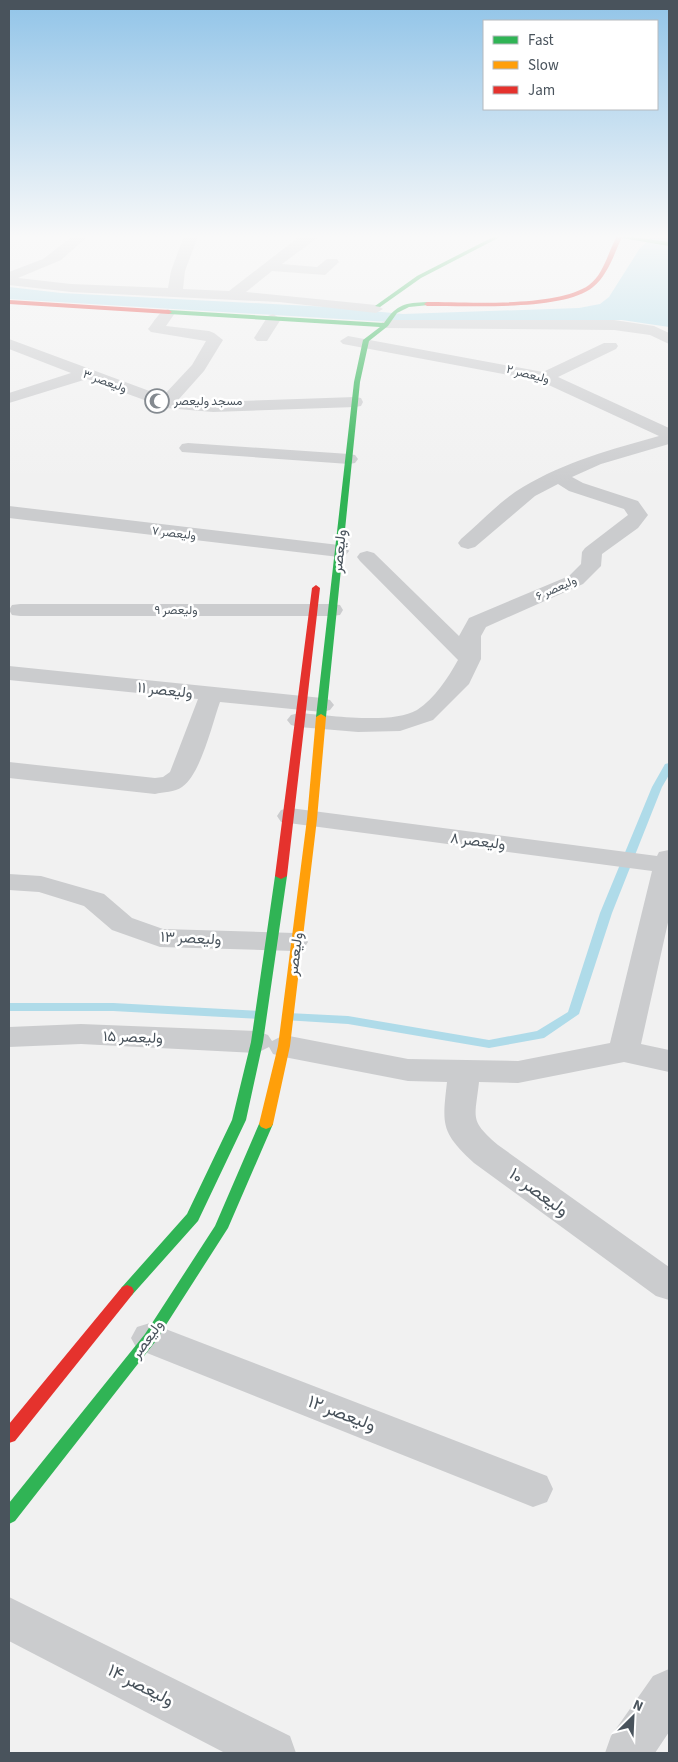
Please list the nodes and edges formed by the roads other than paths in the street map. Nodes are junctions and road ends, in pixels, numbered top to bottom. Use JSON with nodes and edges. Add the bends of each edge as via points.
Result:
{"nodes":[{"id":1,"x":164,"y":318,"type":"edge"},
{"id":2,"x":273,"y":318,"type":"edge"},
{"id":3,"x":277,"y":318,"type":"edge"},
{"id":4,"x":369,"y":318,"type":"edge"},
{"id":5,"x":389,"y":320,"type":"junction"},
{"id":6,"x":365,"y":323,"type":"junction"},
{"id":7,"x":262,"y":338,"type":"dead end"},
{"id":8,"x":669,"y":339,"type":"edge"},
{"id":9,"x":365,"y":343,"type":"junction"},
{"id":10,"x":9,"y":344,"type":"edge"},
{"id":11,"x":348,"y":345,"type":"joint"},
{"id":12,"x":610,"y":346,"type":"dead end"},
{"id":13,"x":85,"y":374,"type":"junction"},
{"id":14,"x":545,"y":377,"type":"junction"},
{"id":15,"x":9,"y":398,"type":"edge"},
{"id":16,"x":166,"y":403,"type":"junction"},
{"id":17,"x":343,"y":404,"type":"junction"},
{"id":18,"x":669,"y":434,"type":"edge"},
{"id":19,"x":669,"y":439,"type":"edge"},
{"id":20,"x":188,"y":448,"type":"dead end"},
{"id":21,"x":337,"y":457,"type":"junction"},
{"id":22,"x":558,"y":476,"type":"junction"},
{"id":23,"x":10,"y":513,"type":"edge"},
{"id":24,"x":468,"y":543,"type":"dead end"},
{"id":25,"x":325,"y":550,"type":"junction"},
{"id":26,"x":367,"y":558,"type":"dead end"},
{"id":27,"x":318,"y":576,"type":"dead end"},
{"id":28,"x":20,"y":610,"type":"dead end"},
{"id":29,"x":323,"y":610,"type":"junction"},
{"id":30,"x":470,"y":659,"type":"junction"},
{"id":31,"x":9,"y":673,"type":"edge"},
{"id":32,"x":211,"y":696,"type":"junction"},
{"id":33,"x":310,"y":713,"type":"junction"},
{"id":34,"x":9,"y":770,"type":"edge"},
{"id":35,"x":301,"y":818,"type":"junction"},
{"id":36,"x":663,"y":862,"type":"edge"},
{"id":37,"x":9,"y":882,"type":"edge"},
{"id":38,"x":283,"y":942,"type":"junction"},
{"id":39,"x":9,"y":1037,"type":"edge"},
{"id":40,"x":271,"y":1039,"type":"junction"},
{"id":41,"x":624,"y":1051,"type":"junction"},
{"id":42,"x":669,"y":1061,"type":"edge"},
{"id":43,"x":464,"y":1071,"type":"junction"},
{"id":44,"x":669,"y":1286,"type":"edge"},
{"id":45,"x":150,"y":1338,"type":"junction"},
{"id":46,"x":9,"y":1436,"type":"edge"},
{"id":47,"x":534,"y":1488,"type":"dead end"},
{"id":48,"x":9,"y":1516,"type":"edge"},
{"id":49,"x":9,"y":1618,"type":"edge"},
{"id":50,"x":669,"y":1692,"type":"edge"},
{"id":51,"x":273,"y":1753,"type":"edge"},
{"id":52,"x":628,"y":1753,"type":"edge"}],
"edges":[{"from":1,"to":16,"type":"street","via":[[156,328],[159,330],[210,336],[216,340],[198,368]]},
{"from":2,"to":7,"type":"street"},
{"from":3,"to":6,"type":"main road"},
{"from":4,"to":6,"type":"main road"},
{"from":5,"to":6,"type":"main road"},
{"from":5,"to":8,"type":"street","via":[[614,325],[654,331]]},
{"from":5,"to":9,"type":"main road"},
{"from":6,"to":11,"type":"main road"},
{"from":9,"to":11,"type":"street","name":"ولیعصر ۲"},
{"from":9,"to":14,"type":"street","name":"ولیعصر ۲"},
{"from":9,"to":17,"type":"main road","name":"ولیعصر"},
{"from":10,"to":13,"type":"street","name":"ولیعصر ۳"},
{"from":12,"to":14,"type":"street"},
{"from":13,"to":15,"type":"street"},
{"from":13,"to":16,"type":"street","name":"ولیعصر ۳"},
{"from":14,"to":18,"type":"street","name":"ولیعصر ۲"},
{"from":16,"to":17,"type":"street","name":"ولیعصر ۳","via":[[214,407]]},
{"from":17,"to":21,"type":"main road","name":"ولیعصر"},
{"from":19,"to":22,"type":"street","via":[[595,460]]},
{"from":20,"to":21,"type":"street"},
{"from":21,"to":25,"type":"main road","name":"ولیعصر"},
{"from":22,"to":24,"type":"street","via":[[528,492]]},
{"from":22,"to":30,"type":"street","name":"ولیعصر ۶","via":[[576,487],[631,505],[638,515],[631,524],[592,552],[591,566],[576,580],[478,623],[470,636]]},
{"from":23,"to":25,"type":"street","name":"ولیعصر ۷"},
{"from":25,"to":29,"type":"main road","name":"ولیعصر"},
{"from":26,"to":30,"type":"street"},
{"from":27,"to":29,"type":"main road","name":"ولیعصر"},
{"from":28,"to":29,"type":"street","name":"ولیعصر ۹"},
{"from":29,"to":33,"type":"main road","name":"ولیعصر"},
{"from":29,"to":33,"type":"main road","name":"ولیعصر"},
{"from":30,"to":33,"type":"street","name":"ولیعصر ۶","via":[[457,684],[424,715],[400,724],[358,725]]},
{"from":31,"to":32,"type":"street","name":"ولیعصر ۱۱"},
{"from":32,"to":33,"type":"street","name":"ولیعصر ۱۱"},
{"from":32,"to":34,"type":"street","via":[[181,775],[171,783],[155,786]]},
{"from":33,"to":35,"type":"main road","name":"ولیعصر"},
{"from":33,"to":35,"type":"main road","name":"ولیعصر"},
{"from":35,"to":36,"type":"street","name":"ولیعصر ۸"},
{"from":35,"to":38,"type":"main road","name":"ولیعصر"},
{"from":35,"to":38,"type":"main road","name":"ولیعصر"},
{"from":36,"to":41,"type":"street"},
{"from":37,"to":38,"type":"street","name":"ولیعصر ۱۳","via":[[41,884],[94,900],[122,924],[160,938]]},
{"from":38,"to":40,"type":"main road","name":"ولیعصر","via":[[264,997]]},
{"from":38,"to":40,"type":"main road","name":"ولیعصر","via":[[290,999]]},
{"from":39,"to":40,"type":"street","name":"ولیعصر ۱۵","via":[[81,1034]]},
{"from":40,"to":43,"type":"street","via":[[408,1070]]},
{"from":40,"to":45,"type":"main road","name":"ولیعصر","via":[[266,1125],[221,1228]]},
{"from":40,"to":46,"type":"main road","name":"ولیعصر","via":[[193,1217],[138,1278]]},
{"from":41,"to":42,"type":"street"},
{"from":41,"to":43,"type":"street","via":[[518,1072]]},
{"from":43,"to":44,"type":"street","name":"ولیعصر ۱۰","via":[[458,1119],[465,1135],[486,1154]]},
{"from":45,"to":47,"type":"street","name":"ولیعصر ۱۲"},
{"from":45,"to":48,"type":"main road","name":"ولیعصر"},
{"from":49,"to":51,"type":"street","name":"ولیعصر ۱۴"},
{"from":50,"to":52,"type":"street"}]}
